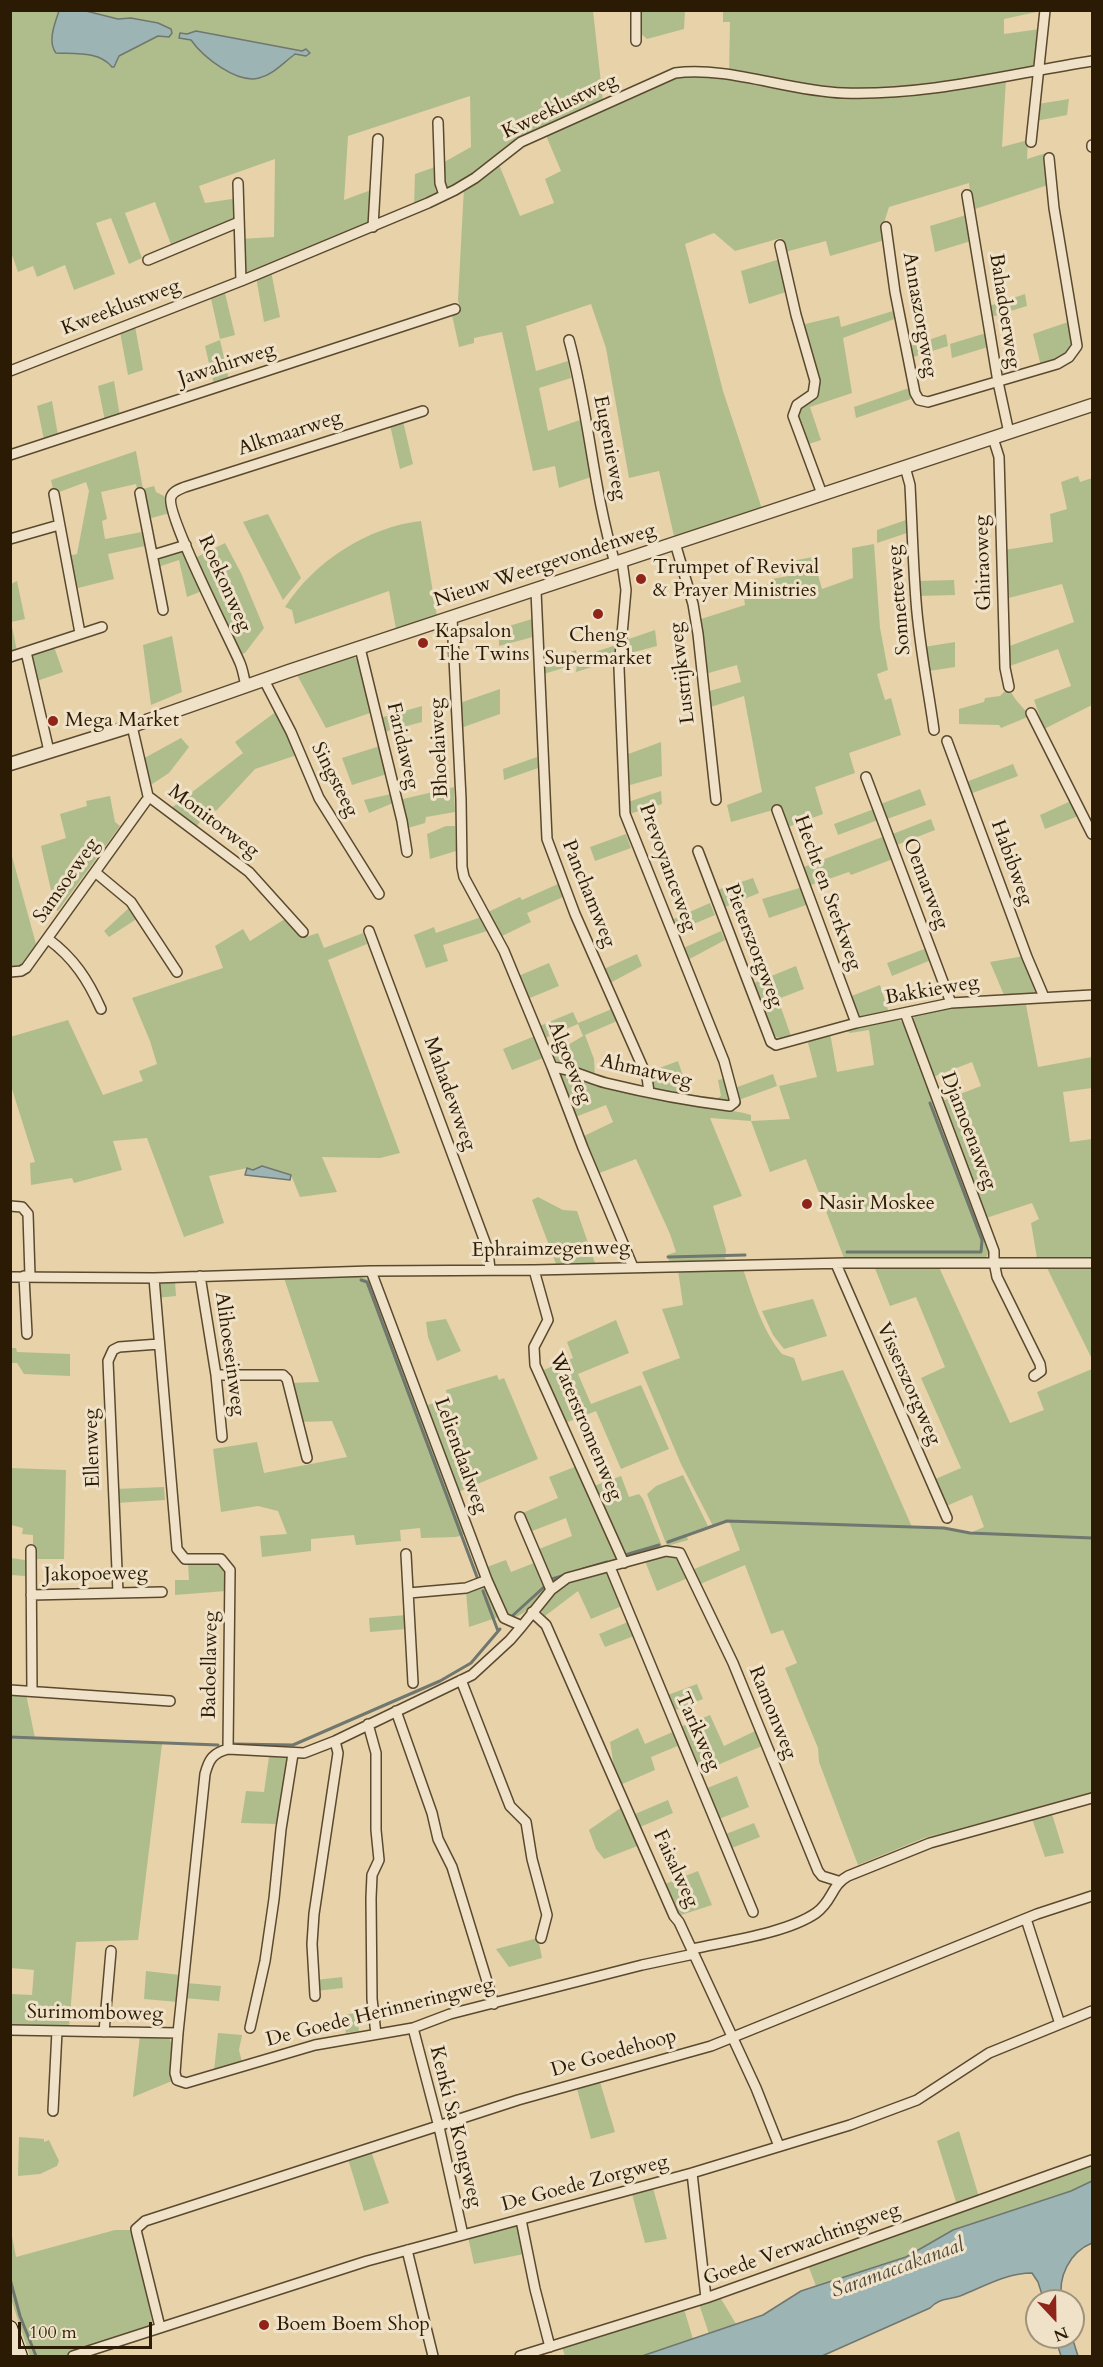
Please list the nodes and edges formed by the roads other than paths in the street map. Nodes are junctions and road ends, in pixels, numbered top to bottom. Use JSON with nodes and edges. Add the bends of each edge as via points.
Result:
{"nodes":[{"id":1,"x":636,"y":10,"type":"edge"},
{"id":2,"x":1045,"y":10,"type":"edge"},
{"id":3,"x":636,"y":41,"type":"dead end"},
{"id":4,"x":1092,"y":61,"type":"edge"},
{"id":5,"x":1040,"y":69,"type":"junction"},
{"id":6,"x":438,"y":122,"type":"dead end"},
{"id":7,"x":378,"y":139,"type":"dead end"},
{"id":8,"x":1031,"y":142,"type":"dead end"},
{"id":9,"x":1049,"y":158,"type":"dead end"},
{"id":10,"x":238,"y":183,"type":"dead end"},
{"id":11,"x":444,"y":195,"type":"junction"},
{"id":12,"x":967,"y":195,"type":"dead end"},
{"id":13,"x":239,"y":222,"type":"junction"},
{"id":14,"x":886,"y":226,"type":"dead end"},
{"id":15,"x":374,"y":227,"type":"junction"},
{"id":16,"x":780,"y":245,"type":"dead end"},
{"id":17,"x":148,"y":260,"type":"dead end"},
{"id":18,"x":241,"y":281,"type":"junction"},
{"id":19,"x":455,"y":309,"type":"dead end"},
{"id":20,"x":569,"y":340,"type":"dead end"},
{"id":21,"x":10,"y":371,"type":"edge"},
{"id":22,"x":998,"y":382,"type":"junction"},
{"id":23,"x":1092,"y":405,"type":"edge"},
{"id":24,"x":423,"y":411,"type":"dead end"},
{"id":25,"x":1009,"y":433,"type":"junction"},
{"id":26,"x":993,"y":438,"type":"junction"},
{"id":27,"x":10,"y":455,"type":"edge"},
{"id":28,"x":905,"y":467,"type":"junction"},
{"id":29,"x":140,"y":493,"type":"dead end"},
{"id":30,"x":54,"y":494,"type":"dead end"},
{"id":31,"x":822,"y":494,"type":"junction"},
{"id":32,"x":171,"y":498,"type":"joint"},
{"id":33,"x":59,"y":525,"type":"junction"},
{"id":34,"x":10,"y":539,"type":"edge"},
{"id":35,"x":675,"y":543,"type":"junction"},
{"id":36,"x":186,"y":545,"type":"junction"},
{"id":37,"x":153,"y":555,"type":"junction"},
{"id":38,"x":618,"y":562,"type":"junction"},
{"id":39,"x":536,"y":591,"type":"junction"},
{"id":40,"x":163,"y":610,"type":"dead end"},
{"id":41,"x":452,"y":618,"type":"junction"},
{"id":42,"x":102,"y":627,"type":"dead end"},
{"id":43,"x":80,"y":633,"type":"junction"},
{"id":44,"x":360,"y":648,"type":"junction"},
{"id":45,"x":26,"y":652,"type":"junction"},
{"id":46,"x":10,"y":657,"type":"edge"},
{"id":47,"x":264,"y":680,"type":"junction"},
{"id":48,"x":246,"y":686,"type":"junction"},
{"id":49,"x":1010,"y":687,"type":"dead end"},
{"id":50,"x":1031,"y":712,"type":"dead end"},
{"id":51,"x":132,"y":726,"type":"junction"},
{"id":52,"x":934,"y":730,"type":"dead end"},
{"id":53,"x":947,"y":741,"type":"dead end"},
{"id":54,"x":49,"y":751,"type":"junction"},
{"id":55,"x":10,"y":764,"type":"edge"},
{"id":56,"x":866,"y":777,"type":"dead end"},
{"id":57,"x":716,"y":800,"type":"dead end"},
{"id":58,"x":146,"y":801,"type":"dead end"},
{"id":59,"x":777,"y":810,"type":"dead end"},
{"id":60,"x":1092,"y":834,"type":"edge"},
{"id":61,"x":698,"y":851,"type":"dead end"},
{"id":62,"x":406,"y":852,"type":"dead end"},
{"id":63,"x":95,"y":872,"type":"junction"},
{"id":64,"x":464,"y":877,"type":"joint"},
{"id":65,"x":379,"y":894,"type":"dead end"},
{"id":66,"x":369,"y":931,"type":"dead end"},
{"id":67,"x":303,"y":932,"type":"dead end"},
{"id":68,"x":48,"y":939,"type":"junction"},
{"id":69,"x":10,"y":972,"type":"edge"},
{"id":70,"x":177,"y":972,"type":"dead end"},
{"id":71,"x":1092,"y":995,"type":"edge"},
{"id":72,"x":1044,"y":997,"type":"junction"},
{"id":73,"x":951,"y":1003,"type":"junction"},
{"id":74,"x":101,"y":1009,"type":"dead end"},
{"id":75,"x":905,"y":1013,"type":"junction"},
{"id":76,"x":856,"y":1023,"type":"junction"},
{"id":77,"x":781,"y":1043,"type":"joint"},
{"id":78,"x":552,"y":1067,"type":"junction"},
{"id":79,"x":649,"y":1092,"type":"junction"},
{"id":80,"x":733,"y":1105,"type":"joint"},
{"id":81,"x":10,"y":1206,"type":"edge"},
{"id":82,"x":994,"y":1262,"type":"junction"},
{"id":83,"x":1092,"y":1263,"type":"edge"},
{"id":84,"x":836,"y":1264,"type":"junction"},
{"id":85,"x":633,"y":1267,"type":"junction"},
{"id":86,"x":490,"y":1270,"type":"junction"},
{"id":87,"x":534,"y":1270,"type":"junction"},
{"id":88,"x":371,"y":1271,"type":"junction"},
{"id":89,"x":27,"y":1276,"type":"junction"},
{"id":90,"x":200,"y":1276,"type":"junction"},
{"id":91,"x":10,"y":1277,"type":"edge"},
{"id":92,"x":154,"y":1278,"type":"junction"},
{"id":93,"x":27,"y":1334,"type":"dead end"},
{"id":94,"x":159,"y":1344,"type":"junction"},
{"id":95,"x":216,"y":1375,"type":"junction"},
{"id":96,"x":1034,"y":1376,"type":"dead end"},
{"id":97,"x":222,"y":1437,"type":"dead end"},
{"id":98,"x":307,"y":1458,"type":"dead end"},
{"id":99,"x":520,"y":1517,"type":"dead end"},
{"id":100,"x":946,"y":1518,"type":"dead end"},
{"id":101,"x":32,"y":1550,"type":"dead end"},
{"id":102,"x":406,"y":1554,"type":"dead end"},
{"id":103,"x":624,"y":1563,"type":"junction"},
{"id":104,"x":610,"y":1567,"type":"junction"},
{"id":105,"x":487,"y":1580,"type":"junction"},
{"id":106,"x":551,"y":1590,"type":"junction"},
{"id":107,"x":162,"y":1592,"type":"dead end"},
{"id":108,"x":118,"y":1593,"type":"junction"},
{"id":109,"x":409,"y":1593,"type":"junction"},
{"id":110,"x":31,"y":1595,"type":"junction"},
{"id":111,"x":532,"y":1612,"type":"junction"},
{"id":112,"x":522,"y":1626,"type":"junction"},
{"id":113,"x":461,"y":1680,"type":"junction"},
{"id":114,"x":413,"y":1683,"type":"dead end"},
{"id":115,"x":10,"y":1690,"type":"edge"},
{"id":116,"x":32,"y":1691,"type":"junction"},
{"id":117,"x":170,"y":1701,"type":"dead end"},
{"id":118,"x":396,"y":1711,"type":"junction"},
{"id":119,"x":368,"y":1724,"type":"junction"},
{"id":120,"x":335,"y":1741,"type":"junction"},
{"id":121,"x":228,"y":1749,"type":"junction"},
{"id":122,"x":293,"y":1754,"type":"junction"},
{"id":123,"x":1092,"y":1798,"type":"edge"},
{"id":124,"x":838,"y":1881,"type":"junction"},
{"id":125,"x":1092,"y":1896,"type":"edge"},
{"id":126,"x":753,"y":1912,"type":"dead end"},
{"id":127,"x":1026,"y":1919,"type":"junction"},
{"id":128,"x":541,"y":1938,"type":"dead end"},
{"id":129,"x":111,"y":1951,"type":"dead end"},
{"id":130,"x":693,"y":1951,"type":"junction"},
{"id":131,"x":315,"y":1996,"type":"dead end"},
{"id":132,"x":494,"y":2004,"type":"junction"},
{"id":133,"x":1092,"y":2012,"type":"edge"},
{"id":134,"x":1060,"y":2024,"type":"junction"},
{"id":135,"x":250,"y":2028,"type":"dead end"},
{"id":136,"x":413,"y":2028,"type":"junction"},
{"id":137,"x":10,"y":2030,"type":"edge"},
{"id":138,"x":57,"y":2031,"type":"junction"},
{"id":139,"x":104,"y":2032,"type":"junction"},
{"id":140,"x":178,"y":2033,"type":"junction"},
{"id":141,"x":376,"y":2034,"type":"junction"},
{"id":142,"x":733,"y":2037,"type":"junction"},
{"id":143,"x":52,"y":2111,"type":"dead end"},
{"id":144,"x":439,"y":2127,"type":"junction"},
{"id":145,"x":779,"y":2146,"type":"junction"},
{"id":146,"x":1092,"y":2160,"type":"edge"},
{"id":147,"x":692,"y":2173,"type":"junction"},
{"id":148,"x":521,"y":2220,"type":"junction"},
{"id":149,"x":463,"y":2235,"type":"junction"},
{"id":150,"x":407,"y":2250,"type":"junction"},
{"id":151,"x":706,"y":2298,"type":"junction"},
{"id":152,"x":160,"y":2327,"type":"junction"},
{"id":153,"x":10,"y":2328,"type":"edge"},
{"id":154,"x":550,"y":2347,"type":"junction"},
{"id":155,"x":20,"y":2356,"type":"edge"},
{"id":156,"x":73,"y":2356,"type":"edge"},
{"id":157,"x":433,"y":2356,"type":"edge"},
{"id":158,"x":520,"y":2356,"type":"edge"}],
"edges":[{"from":1,"to":3,"type":"street"},
{"from":2,"to":5,"type":"street"},
{"from":4,"to":5,"type":"street","name":"Kweeklustweg"},
{"from":5,"to":8,"type":"street"},
{"from":5,"to":11,"type":"street","name":"Kweeklustweg","via":[[975,83],[876,93],[840,93],[691,71],[675,73],[521,142],[474,178]]},
{"from":6,"to":11,"type":"street","via":[[440,183]]},
{"from":7,"to":15,"type":"street"},
{"from":9,"to":22,"type":"street","via":[[1077,346],[1057,364]]},
{"from":10,"to":13,"type":"street"},
{"from":11,"to":15,"type":"street","name":"Kweeklustweg"},
{"from":12,"to":22,"type":"street","name":"Bahadoerweg"},
{"from":13,"to":17,"type":"street"},
{"from":13,"to":18,"type":"street"},
{"from":14,"to":22,"type":"street","name":"Annaszorgweg","via":[[915,393],[928,402]]},
{"from":15,"to":18,"type":"street","name":"Kweeklustweg"},
{"from":16,"to":31,"type":"street","via":[[815,381],[813,394],[797,405],[793,416]]},
{"from":18,"to":21,"type":"street","name":"Kweeklustweg"},
{"from":19,"to":27,"type":"street","name":"Jawahirweg"},
{"from":20,"to":38,"type":"street","name":"Eugenieweg","via":[[604,522]]},
{"from":22,"to":25,"type":"street","name":"Bahadoerweg"},
{"from":23,"to":25,"type":"street","name":"Nieuw Weergevondenweg"},
{"from":24,"to":32,"type":"street","name":"Alkmaarweg","via":[[185,487],[175,491]]},
{"from":25,"to":26,"type":"street","name":"Nieuw Weergevondenweg"},
{"from":26,"to":28,"type":"street","name":"Nieuw Weergevondenweg"},
{"from":26,"to":49,"type":"street","name":"Ghiraoweg","via":[[999,457],[1005,668]]},
{"from":28,"to":31,"type":"street","name":"Nieuw Weergevondenweg"},
{"from":28,"to":52,"type":"street","name":"Sonnetteweg","via":[[910,484],[916,600]]},
{"from":29,"to":37,"type":"street"},
{"from":30,"to":33,"type":"street"},
{"from":31,"to":35,"type":"street","name":"Nieuw Weergevondenweg"},
{"from":32,"to":36,"type":"street","name":"Roekonweg"},
{"from":33,"to":34,"type":"street"},
{"from":33,"to":43,"type":"street"},
{"from":35,"to":38,"type":"street","name":"Nieuw Weergevondenweg"},
{"from":35,"to":57,"type":"street","name":"Lustrijkweg","via":[[698,634]]},
{"from":36,"to":37,"type":"street"},
{"from":36,"to":48,"type":"street","name":"Roekonweg","via":[[240,664]]},
{"from":37,"to":40,"type":"street"},
{"from":38,"to":39,"type":"street","name":"Nieuw Weergevondenweg"},
{"from":38,"to":80,"type":"street","name":"Prevoyanceweg","via":[[626,590],[619,668],[625,814],[723,1062],[736,1099]]},
{"from":39,"to":41,"type":"street","name":"Nieuw Weergevondenweg"},
{"from":39,"to":79,"type":"street","name":"Panchamweg","via":[[545,834],[575,914],[647,1077]]},
{"from":41,"to":44,"type":"street","name":"Nieuw Weergevondenweg"},
{"from":41,"to":64,"type":"street","name":"Bhoelaiweg"},
{"from":42,"to":43,"type":"street"},
{"from":43,"to":45,"type":"street"},
{"from":44,"to":47,"type":"street","name":"Nieuw Weergevondenweg"},
{"from":44,"to":62,"type":"street","name":"Faridaweg"},
{"from":45,"to":46,"type":"street"},
{"from":45,"to":54,"type":"street"},
{"from":47,"to":48,"type":"street","name":"Nieuw Weergevondenweg"},
{"from":47,"to":65,"type":"street","name":"Singsteeg","via":[[319,798]]},
{"from":48,"to":51,"type":"street","name":"Nieuw Weergevondenweg"},
{"from":50,"to":60,"type":"street"},
{"from":51,"to":54,"type":"street","name":"Nieuw Weergevondenweg"},
{"from":51,"to":67,"type":"street","name":"Monitorweg","via":[[148,796],[249,872]]},
{"from":53,"to":72,"type":"street","name":"Habibweg"},
{"from":54,"to":55,"type":"street","name":"Nieuw Weergevondenweg"},
{"from":56,"to":73,"type":"street","name":"Oemarweg"},
{"from":58,"to":63,"type":"street","name":"Samsoeweg"},
{"from":59,"to":76,"type":"street","name":"Hecht en Sterkweg"},
{"from":61,"to":77,"type":"street","name":"Pieterszorgweg","via":[[771,1042]]},
{"from":63,"to":68,"type":"street","name":"Samsoeweg"},
{"from":63,"to":70,"type":"street","via":[[132,902]]},
{"from":64,"to":78,"type":"street","name":"Algoeweg","via":[[504,951]]},
{"from":66,"to":86,"type":"street","name":"Mahadewweg","via":[[488,1250]]},
{"from":68,"to":69,"type":"street","name":"Samsoeweg","via":[[26,968]]},
{"from":68,"to":74,"type":"street","via":[[75,963]]},
{"from":71,"to":72,"type":"street","name":"Bakkieweg"},
{"from":72,"to":73,"type":"street","name":"Bakkieweg"},
{"from":73,"to":75,"type":"street","name":"Bakkieweg"},
{"from":75,"to":76,"type":"street","name":"Bakkieweg"},
{"from":75,"to":82,"type":"street","name":"Djamoenaweg","via":[[994,1251]]},
{"from":76,"to":77,"type":"street","name":"Bakkieweg"},
{"from":78,"to":79,"type":"street","name":"Ahmatweg","via":[[568,1068],[602,1082]]},
{"from":78,"to":85,"type":"street","name":"Algoeweg"},
{"from":79,"to":80,"type":"street","name":"Ahmatweg"},
{"from":81,"to":89,"type":"street","via":[[22,1207],[28,1214]]},
{"from":82,"to":83,"type":"street","name":"Ephraimzegenweg"},
{"from":82,"to":84,"type":"street","name":"Ephraimzegenweg"},
{"from":82,"to":96,"type":"street","name":"Djamoenaweg","via":[[997,1277],[1040,1364],[1041,1371]]},
{"from":84,"to":85,"type":"street","name":"Ephraimzegenweg"},
{"from":84,"to":100,"type":"street","name":"Visserszorgweg"},
{"from":85,"to":87,"type":"street","name":"Ephraimzegenweg"},
{"from":86,"to":87,"type":"street","name":"Ephraimzegenweg"},
{"from":86,"to":88,"type":"street","name":"Ephraimzegenweg"},
{"from":87,"to":103,"type":"street","name":"Waterstromenweg","via":[[548,1320],[534,1347],[535,1365]]},
{"from":88,"to":90,"type":"street","name":"Ephraimzegenweg"},
{"from":88,"to":105,"type":"street","name":"Leliendaalweg"},
{"from":89,"to":91,"type":"street","name":"Ephraimzegenweg"},
{"from":89,"to":92,"type":"street","name":"Ephraimzegenweg"},
{"from":89,"to":93,"type":"street"},
{"from":90,"to":92,"type":"street","name":"Ephraimzegenweg"},
{"from":90,"to":95,"type":"street","name":"Alihoeseinweg"},
{"from":92,"to":94,"type":"street","name":"Badoellaweg"},
{"from":94,"to":108,"type":"street","name":"Ellenweg","via":[[119,1347],[108,1361]]},
{"from":94,"to":121,"type":"street","name":"Badoellaweg","via":[[177,1548],[185,1559],[221,1559],[230,1570]]},
{"from":95,"to":97,"type":"street","name":"Alihoeseinweg"},
{"from":95,"to":98,"type":"street","via":[[278,1374],[287,1379]]},
{"from":99,"to":106,"type":"street"},
{"from":101,"to":110,"type":"street"},
{"from":102,"to":109,"type":"street"},
{"from":103,"to":104,"type":"street"},
{"from":103,"to":124,"type":"street","name":"Ramonweg","via":[[666,1551],[683,1557],[733,1664],[818,1871]]},
{"from":104,"to":106,"type":"street","via":[[567,1578]]},
{"from":104,"to":126,"type":"street","name":"Tarikweg"},
{"from":105,"to":109,"type":"street","via":[[466,1588]]},
{"from":105,"to":112,"type":"street","name":"Leliendaalweg","via":[[504,1618]]},
{"from":106,"to":111,"type":"street"},
{"from":107,"to":108,"type":"street","name":"Jakopoeweg"},
{"from":108,"to":110,"type":"street","name":"Jakopoeweg"},
{"from":109,"to":114,"type":"street"},
{"from":110,"to":116,"type":"street"},
{"from":111,"to":112,"type":"street"},
{"from":111,"to":130,"type":"street","name":"Faisalweg","via":[[546,1625]]},
{"from":112,"to":113,"type":"street","via":[[472,1675]]},
{"from":113,"to":118,"type":"street"},
{"from":113,"to":128,"type":"street","via":[[510,1806],[526,1822],[547,1915]]},
{"from":115,"to":116,"type":"street"},
{"from":116,"to":117,"type":"street"},
{"from":118,"to":119,"type":"street"},
{"from":118,"to":132,"type":"street","via":[[438,1839],[452,1867]]},
{"from":119,"to":120,"type":"street"},
{"from":119,"to":141,"type":"street","via":[[376,1753],[379,1860],[372,1875],[371,1898]]},
{"from":120,"to":122,"type":"street"},
{"from":120,"to":131,"type":"street","via":[[338,1754],[314,1914]]},
{"from":121,"to":122,"type":"street"},
{"from":121,"to":140,"type":"street","via":[[212,1756],[205,1774]]},
{"from":122,"to":135,"type":"street","via":[[267,1951]]},
{"from":123,"to":124,"type":"street","via":[[930,1843]]},
{"from":124,"to":130,"type":"street","name":"De Goede Herinneringweg","via":[[830,1901],[786,1928]]},
{"from":125,"to":127,"type":"street","name":"De Goedehoop"},
{"from":127,"to":134,"type":"street"},
{"from":127,"to":142,"type":"street","name":"De Goedehoop"},
{"from":129,"to":139,"type":"street"},
{"from":130,"to":132,"type":"street","name":"De Goede Herinneringweg"},
{"from":130,"to":142,"type":"street","name":"Faisalweg"},
{"from":132,"to":136,"type":"street","name":"De Goede Herinneringweg"},
{"from":133,"to":134,"type":"street","name":"De Goede Zorgweg"},
{"from":134,"to":145,"type":"street","name":"De Goede Zorgweg","via":[[989,2053],[902,2107]]},
{"from":136,"to":141,"type":"street","name":"De Goede Herinneringweg"},
{"from":136,"to":144,"type":"street","name":"Kenki Sa Kongweg"},
{"from":137,"to":138,"type":"street","name":"Surimomboweg"},
{"from":138,"to":139,"type":"street","name":"Surimomboweg"},
{"from":138,"to":143,"type":"street"},
{"from":139,"to":140,"type":"street","name":"Surimomboweg"},
{"from":140,"to":141,"type":"street","name":"De Goede Herinneringweg","via":[[175,2073],[180,2082],[315,2045]]},
{"from":142,"to":144,"type":"street","name":"De Goedehoop"},
{"from":142,"to":145,"type":"street","name":"Faisalweg"},
{"from":144,"to":149,"type":"street","name":"Kenki Sa Kongweg"},
{"from":144,"to":152,"type":"street","name":"De Goedehoop","via":[[145,2221],[137,2234]]},
{"from":145,"to":147,"type":"street","name":"De Goede Zorgweg"},
{"from":146,"to":151,"type":"street","name":"Goede Verwachtingweg"},
{"from":147,"to":148,"type":"street","name":"De Goede Zorgweg"},
{"from":147,"to":151,"type":"street"},
{"from":148,"to":149,"type":"street","name":"De Goede Zorgweg"},
{"from":148,"to":154,"type":"street"},
{"from":149,"to":150,"type":"street","name":"De Goede Zorgweg"},
{"from":150,"to":152,"type":"street","name":"De Goede Zorgweg"},
{"from":150,"to":157,"type":"street"},
{"from":151,"to":154,"type":"street","name":"Goede Verwachtingweg"},
{"from":152,"to":156,"type":"street","name":"De Goede Zorgweg"},
{"from":153,"to":155,"type":"main road"},
{"from":154,"to":158,"type":"street","name":"Goede Verwachtingweg"}]}
